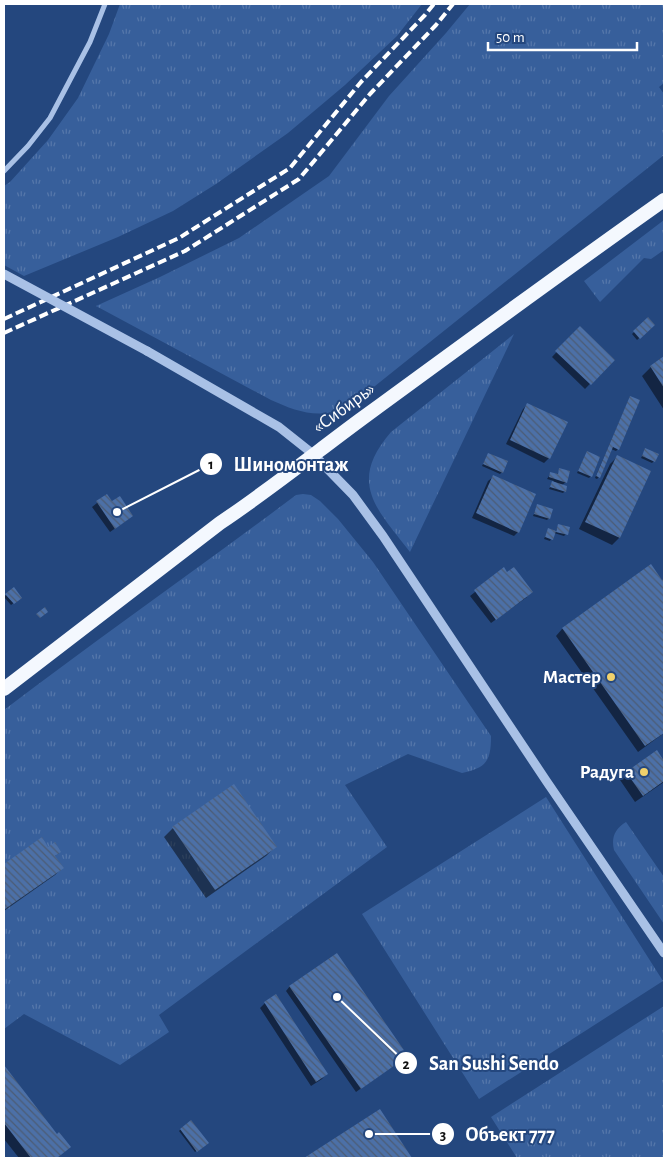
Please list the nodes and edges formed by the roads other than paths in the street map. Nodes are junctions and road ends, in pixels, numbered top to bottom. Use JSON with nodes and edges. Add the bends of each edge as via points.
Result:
{"nodes":[{"id":1,"x":105,"y":4,"type":"edge"},
{"id":2,"x":4,"y":171,"type":"edge"},
{"id":3,"x":664,"y":200,"type":"edge"},
{"id":4,"x":4,"y":274,"type":"edge"},
{"id":5,"x":313,"y":454,"type":"junction"},
{"id":6,"x":4,"y":689,"type":"edge"},
{"id":7,"x":664,"y":954,"type":"edge"}],
"edges":[{"from":1,"to":2,"type":"street","via":[[90,42],[50,118]]},
{"from":3,"to":5,"type":"highway","name":"«Сибирь»"},
{"from":4,"to":5,"type":"street","bridge":true,"via":[[279,427]]},
{"from":5,"to":6,"type":"highway","name":"«Сибирь»"},
{"from":5,"to":7,"type":"street","via":[[366,512]]}]}
